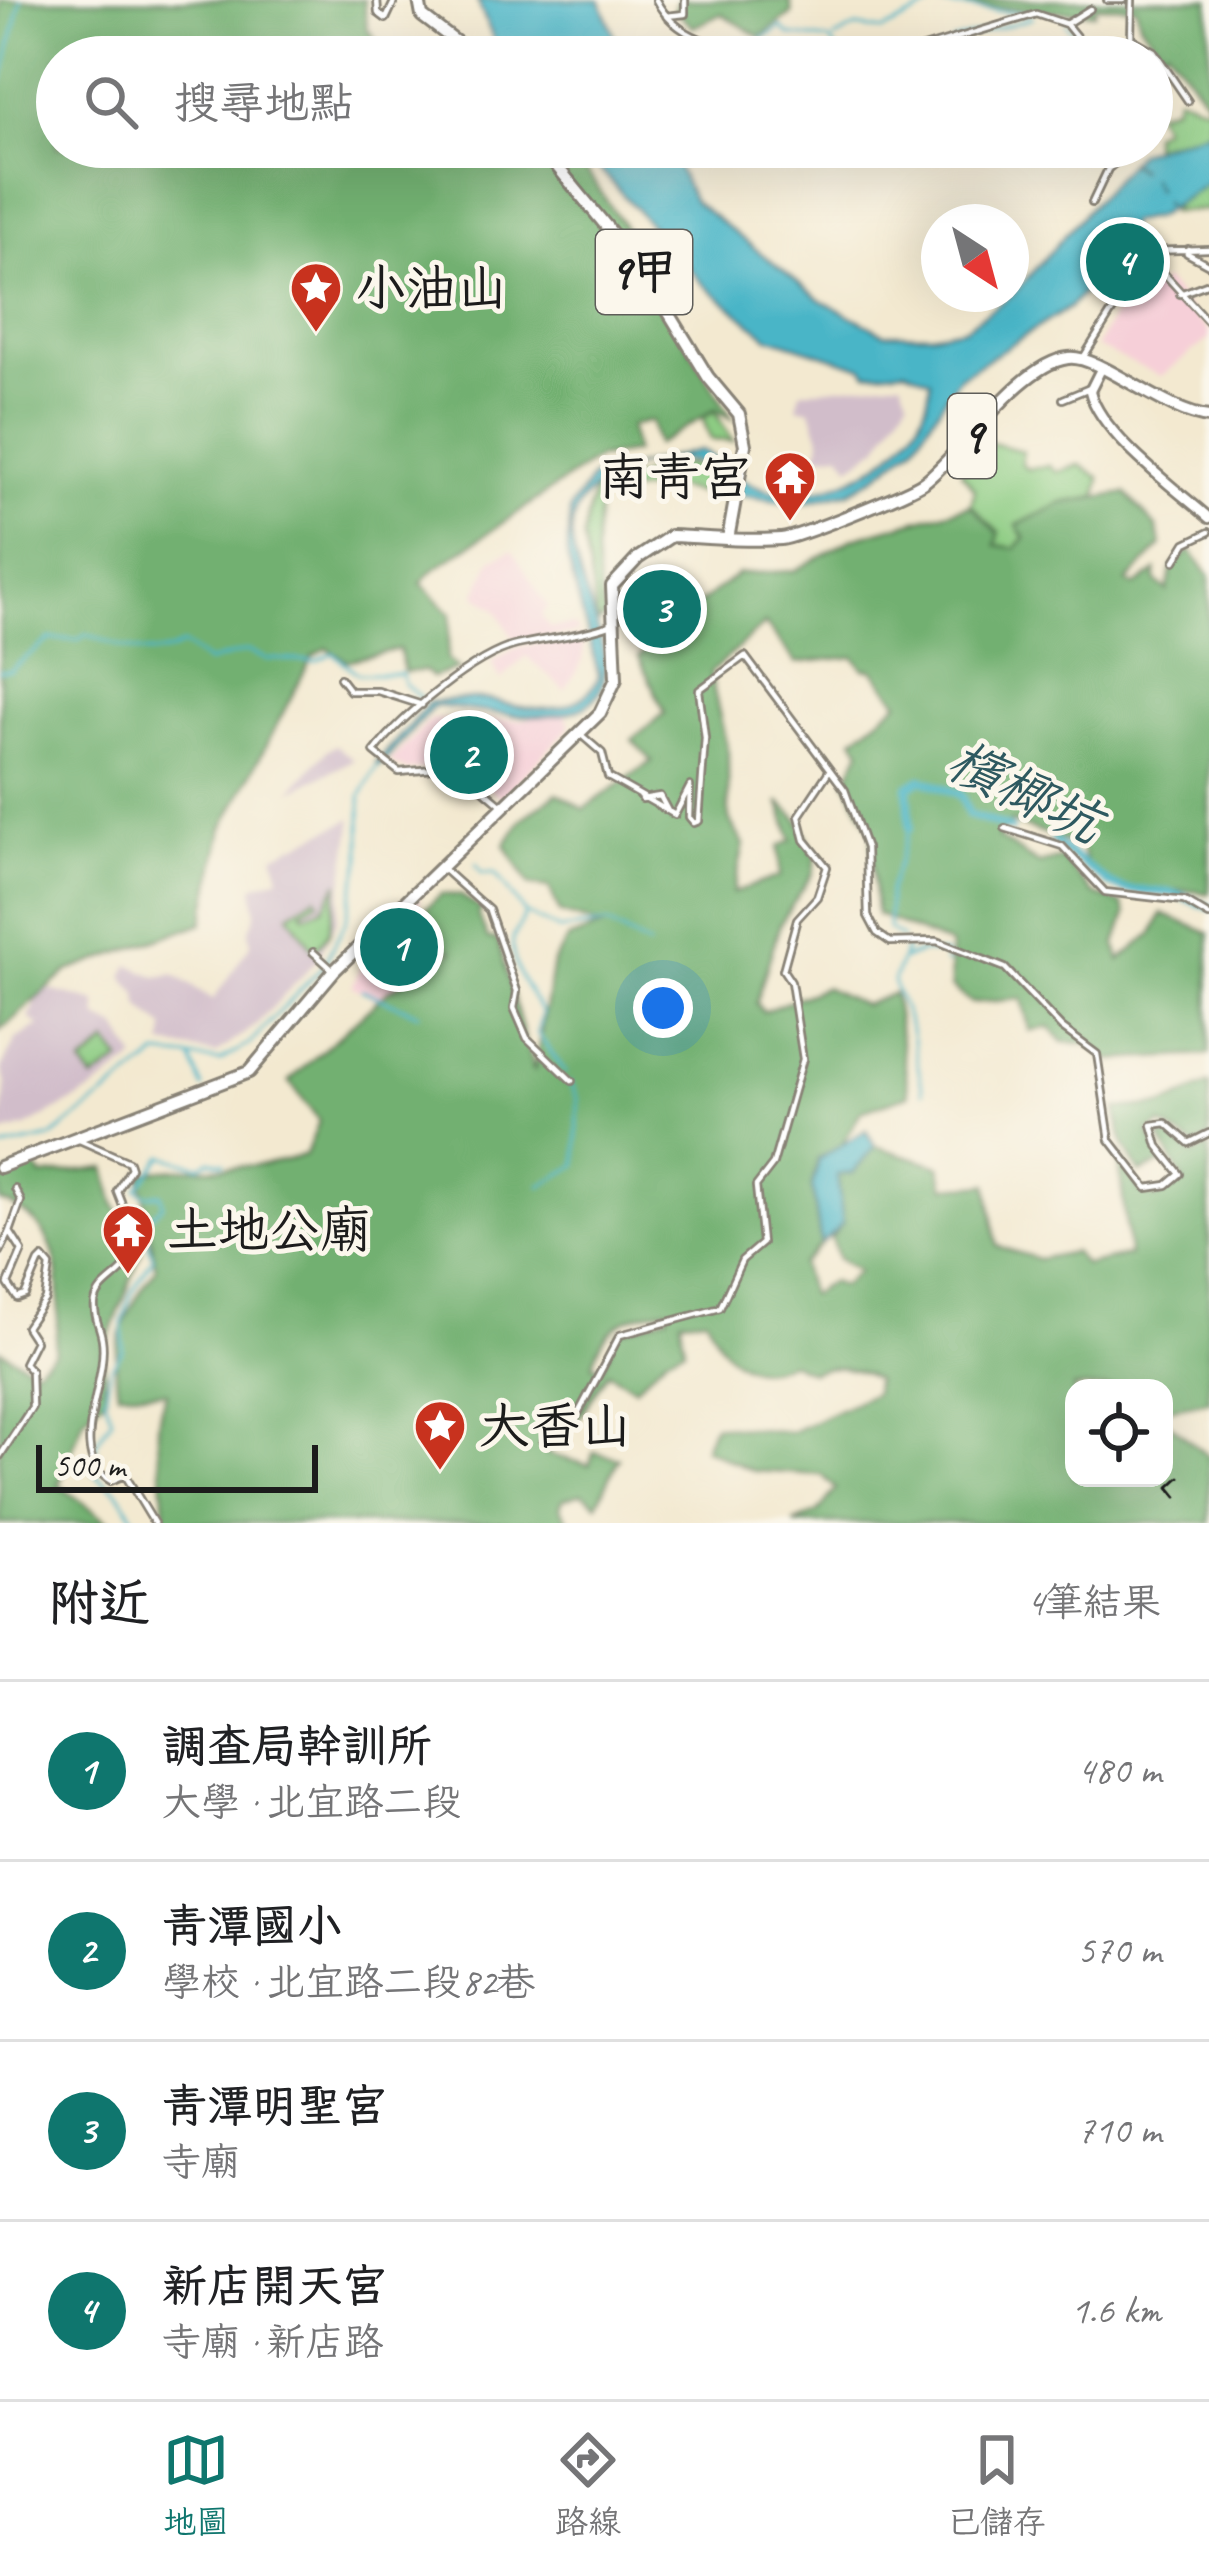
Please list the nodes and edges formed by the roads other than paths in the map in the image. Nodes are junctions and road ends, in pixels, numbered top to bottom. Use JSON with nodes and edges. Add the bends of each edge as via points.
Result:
{"nodes":[{"id":1,"x":377,"y":0,"type":"edge"},
{"id":2,"x":395,"y":0,"type":"edge"},
{"id":3,"x":656,"y":0,"type":"edge"},
{"id":4,"x":685,"y":0,"type":"edge"},
{"id":5,"x":1107,"y":0,"type":"edge"},
{"id":6,"x":1128,"y":0,"type":"edge"},
{"id":7,"x":418,"y":1,"type":"edge"},
{"id":8,"x":1090,"y":9,"type":"dead end"},
{"id":9,"x":666,"y":16,"type":"junction"},
{"id":10,"x":1066,"y":24,"type":"junction"},
{"id":11,"x":448,"y":36,"type":"edge"},
{"id":12,"x":695,"y":36,"type":"edge"},
{"id":13,"x":963,"y":36,"type":"edge"},
{"id":14,"x":1076,"y":36,"type":"edge"},
{"id":15,"x":1131,"y":36,"type":"edge"},
{"id":16,"x":1173,"y":79,"type":"edge"},
{"id":17,"x":1188,"y":101,"type":"dead end"},
{"id":18,"x":558,"y":168,"type":"edge"},
{"id":19,"x":1112,"y":168,"type":"edge"},
{"id":20,"x":1092,"y":203,"type":"dead end"},
{"id":21,"x":1188,"y":248,"type":"junction"},
{"id":22,"x":1209,"y":248,"type":"edge"},
{"id":23,"x":1209,"y":265,"type":"edge"},
{"id":24,"x":1159,"y":268,"type":"dead end"},
{"id":25,"x":1209,"y":283,"type":"edge"},
{"id":26,"x":1180,"y":294,"type":"junction"},
{"id":27,"x":1209,"y":323,"type":"edge"},
{"id":28,"x":1082,"y":361,"type":"junction"},
{"id":29,"x":1100,"y":370,"type":"junction"},
{"id":30,"x":1091,"y":387,"type":"junction"},
{"id":31,"x":1063,"y":399,"type":"dead end"},
{"id":32,"x":1209,"y":419,"type":"edge"},
{"id":33,"x":1209,"y":518,"type":"edge"},
{"id":34,"x":1209,"y":532,"type":"edge"},
{"id":35,"x":728,"y":539,"type":"junction"},
{"id":36,"x":1174,"y":561,"type":"dead end"},
{"id":37,"x":608,"y":625,"type":"junction"},
{"id":38,"x":340,"y":678,"type":"dead end"},
{"id":39,"x":422,"y":704,"type":"junction"},
{"id":40,"x":578,"y":733,"type":"junction"},
{"id":41,"x":831,"y":769,"type":"junction"},
{"id":42,"x":503,"y":806,"type":"junction"},
{"id":43,"x":1005,"y":829,"type":"dead end"},
{"id":44,"x":441,"y":867,"type":"junction"},
{"id":45,"x":1209,"y":916,"type":"edge"},
{"id":46,"x":318,"y":954,"type":"dead end"},
{"id":47,"x":333,"y":969,"type":"junction"},
{"id":48,"x":568,"y":1079,"type":"dead end"},
{"id":49,"x":1209,"y":1132,"type":"edge"},
{"id":50,"x":77,"y":1139,"type":"junction"},
{"id":51,"x":3,"y":1162,"type":"edge"},
{"id":52,"x":15,"y":1189,"type":"dead end"},
{"id":53,"x":10,"y":1232,"type":"junction"},
{"id":54,"x":0,"y":1252,"type":"edge"},
{"id":55,"x":543,"y":1442,"type":"dead end"},
{"id":56,"x":0,"y":1456,"type":"edge"},
{"id":57,"x":154,"y":1523,"type":"edge"}],
"edges":[{"from":1,"to":2,"type":"street","via":[[386,19]]},
{"from":3,"to":9,"type":"street"},
{"from":4,"to":9,"type":"street","via":[[685,14]]},
{"from":5,"to":6,"type":"street"},
{"from":6,"to":15,"type":"street"},
{"from":7,"to":11,"type":"main road","via":[[422,16]]},
{"from":8,"to":10,"type":"street"},
{"from":9,"to":12,"type":"street"},
{"from":10,"to":13,"type":"street","via":[[1036,14]]},
{"from":10,"to":14,"type":"street"},
{"from":16,"to":17,"type":"street"},
{"from":18,"to":35,"type":"main road","number":"9甲","via":[[644,272],[739,414],[745,441]]},
{"from":19,"to":20,"type":"street"},
{"from":21,"to":22,"type":"street"},
{"from":21,"to":23,"type":"street"},
{"from":21,"to":28,"type":"street","via":[[1150,251]]},
{"from":24,"to":26,"type":"street"},
{"from":25,"to":26,"type":"street"},
{"from":26,"to":27,"type":"street"},
{"from":28,"to":29,"type":"main road"},
{"from":28,"to":35,"type":"main road","number":"9","via":[[1061,364],[1024,391],[916,491],[787,544]]},
{"from":29,"to":30,"type":"street"},
{"from":29,"to":32,"type":"main road","via":[[1170,413]]},
{"from":30,"to":31,"type":"street"},
{"from":30,"to":33,"type":"street","via":[[1091,399],[1130,448]]},
{"from":34,"to":36,"type":"street","via":[[1186,542]]},
{"from":35,"to":37,"type":"main road","number":"9","via":[[658,542],[612,586]]},
{"from":37,"to":39,"type":"street","via":[[505,649]]},
{"from":37,"to":40,"type":"main road","number":"9","via":[[614,690]]},
{"from":38,"to":39,"type":"street","via":[[350,691]]},
{"from":39,"to":42,"type":"street","via":[[374,752],[408,772],[457,766]]},
{"from":40,"to":41,"type":"street","via":[[602,753],[608,777],[642,799],[660,796],[668,812],[678,813],[690,786],[694,824],[705,738],[699,690],[740,657],[754,662]]},
{"from":40,"to":42,"type":"main road","number":"9"},
{"from":41,"to":49,"type":"street","via":[[866,848],[871,925],[890,942],[937,941],[1005,968],[1096,1054],[1110,1140],[1147,1188],[1180,1174],[1152,1125],[1166,1123],[1189,1143]]},
{"from":41,"to":55,"type":"street","via":[[799,816],[805,840],[827,867],[817,897],[797,919],[783,970],[802,1059],[773,1164],[756,1186],[762,1243],[742,1260],[720,1308],[620,1335],[574,1421]]},
{"from":42,"to":44,"type":"main road","number":"9"},
{"from":43,"to":45,"type":"street","via":[[1062,846],[1105,892],[1184,901]]},
{"from":44,"to":47,"type":"main road","number":"9"},
{"from":44,"to":48,"type":"street","via":[[489,910],[527,1038]]},
{"from":46,"to":47,"type":"street"},
{"from":47,"to":50,"type":"main road","number":"9","via":[[242,1077]]},
{"from":50,"to":51,"type":"main road","number":"9"},
{"from":50,"to":57,"type":"street","via":[[131,1168],[117,1191],[130,1258],[94,1306],[103,1341],[88,1447],[99,1474],[111,1481],[125,1475]]},
{"from":52,"to":53,"type":"street","via":[[20,1202]]},
{"from":53,"to":54,"type":"street"},
{"from":53,"to":56,"type":"street","via":[[22,1251],[8,1284],[17,1298],[39,1262],[50,1266],[45,1299],[26,1327],[35,1340],[24,1363],[32,1371],[32,1407]]}]}
